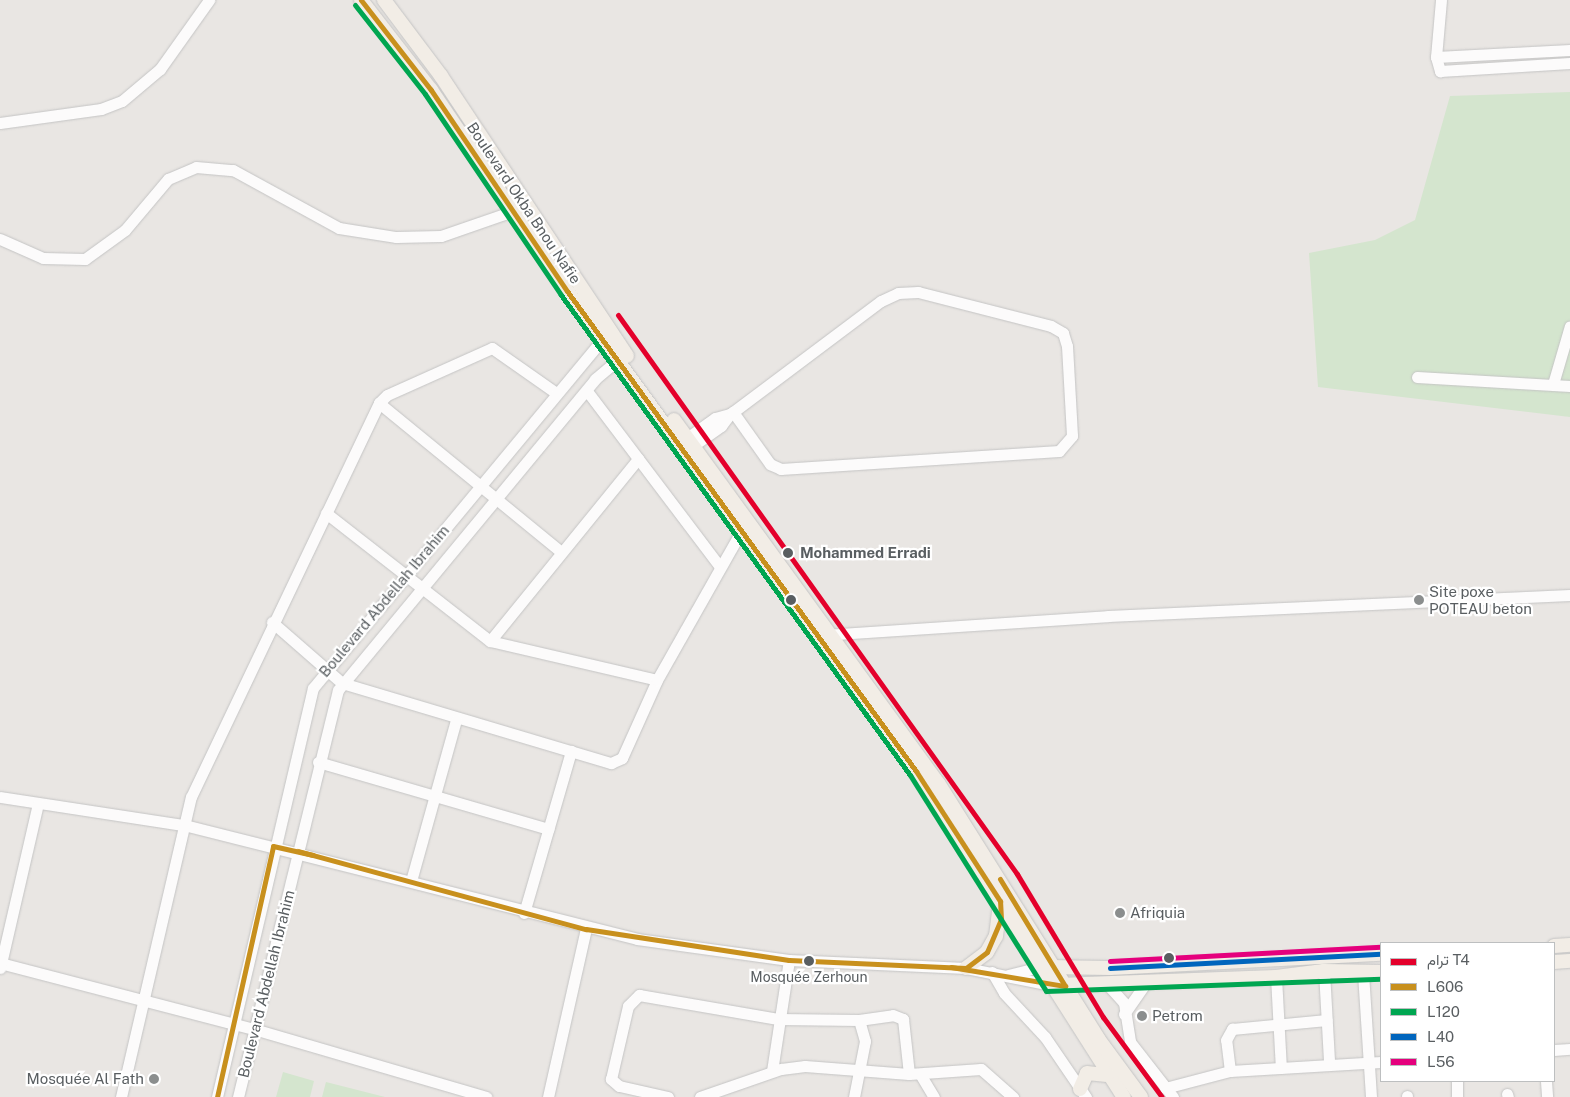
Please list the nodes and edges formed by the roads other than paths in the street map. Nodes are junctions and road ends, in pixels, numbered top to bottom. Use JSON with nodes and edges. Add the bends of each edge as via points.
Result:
{"nodes":[{"id":1,"x":209,"y":0,"type":"edge"},
{"id":2,"x":361,"y":0,"type":"edge"},
{"id":3,"x":384,"y":0,"type":"edge"},
{"id":4,"x":1441,"y":0,"type":"edge"},
{"id":5,"x":1570,"y":50,"type":"edge"},
{"id":6,"x":1436,"y":57,"type":"junction"},
{"id":7,"x":1570,"y":63,"type":"edge"},
{"id":8,"x":0,"y":123,"type":"edge"},
{"id":9,"x":513,"y":211,"type":"junction"},
{"id":10,"x":0,"y":239,"type":"edge"},
{"id":11,"x":1570,"y":326,"type":"edge"},
{"id":12,"x":606,"y":335,"type":"junction"},
{"id":13,"x":622,"y":356,"type":"junction"},
{"id":14,"x":1417,"y":377,"type":"dead end"},
{"id":15,"x":1553,"y":384,"type":"junction"},
{"id":16,"x":1570,"y":386,"type":"edge"},
{"id":17,"x":587,"y":391,"type":"junction"},
{"id":18,"x":556,"y":393,"type":"junction"},
{"id":19,"x":379,"y":403,"type":"junction"},
{"id":20,"x":731,"y":413,"type":"junction"},
{"id":21,"x":686,"y":445,"type":"junction"},
{"id":22,"x":638,"y":459,"type":"junction"},
{"id":23,"x":480,"y":486,"type":"junction"},
{"id":24,"x":496,"y":500,"type":"junction"},
{"id":25,"x":326,"y":513,"type":"junction"},
{"id":26,"x":742,"y":530,"type":"junction"},
{"id":27,"x":561,"y":552,"type":"junction"},
{"id":28,"x":720,"y":567,"type":"junction"},
{"id":29,"x":405,"y":575,"type":"junction"},
{"id":30,"x":422,"y":588,"type":"junction"},
{"id":31,"x":1570,"y":595,"type":"edge"},
{"id":32,"x":272,"y":622,"type":"junction"},
{"id":33,"x":833,"y":634,"type":"junction"},
{"id":34,"x":819,"y":636,"type":"junction"},
{"id":35,"x":490,"y":641,"type":"junction"},
{"id":36,"x":326,"y":670,"type":"junction"},
{"id":37,"x":656,"y":680,"type":"junction"},
{"id":38,"x":342,"y":683,"type":"junction"},
{"id":39,"x":456,"y":720,"type":"junction"},
{"id":40,"x":572,"y":751,"type":"junction"},
{"id":41,"x":318,"y":762,"type":"junction"},
{"id":42,"x":434,"y":795,"type":"junction"},
{"id":43,"x":0,"y":797,"type":"edge"},
{"id":44,"x":38,"y":803,"type":"junction"},
{"id":45,"x":184,"y":825,"type":"junction"},
{"id":46,"x":548,"y":829,"type":"junction"},
{"id":47,"x":273,"y":846,"type":"junction"},
{"id":48,"x":298,"y":851,"type":"junction"},
{"id":49,"x":410,"y":880,"type":"junction"},
{"id":50,"x":1000,"y":901,"type":"junction"},
{"id":51,"x":524,"y":913,"type":"junction"},
{"id":52,"x":586,"y":929,"type":"junction"},
{"id":53,"x":1570,"y":945,"type":"edge"},
{"id":54,"x":1555,"y":946,"type":"edge"},
{"id":55,"x":1380,"y":954,"type":"edge"},
{"id":56,"x":789,"y":960,"type":"junction"},
{"id":57,"x":1570,"y":961,"type":"edge"},
{"id":58,"x":1555,"y":962,"type":"edge"},
{"id":59,"x":0,"y":965,"type":"edge"},
{"id":60,"x":1046,"y":967,"type":"junction"},
{"id":61,"x":966,"y":968,"type":"junction"},
{"id":62,"x":1324,"y":971,"type":"junction"},
{"id":63,"x":992,"y":972,"type":"junction"},
{"id":64,"x":1380,"y":972,"type":"edge"},
{"id":65,"x":1363,"y":973,"type":"junction"},
{"id":66,"x":1008,"y":975,"type":"junction"},
{"id":67,"x":1276,"y":977,"type":"junction"},
{"id":68,"x":1145,"y":984,"type":"junction"},
{"id":69,"x":1050,"y":985,"type":"junction"},
{"id":70,"x":1108,"y":985,"type":"junction"},
{"id":71,"x":1065,"y":986,"type":"junction"},
{"id":72,"x":144,"y":1000,"type":"junction"},
{"id":73,"x":1123,"y":1015,"type":"junction"},
{"id":74,"x":778,"y":1019,"type":"junction"},
{"id":75,"x":859,"y":1020,"type":"junction"},
{"id":76,"x":1327,"y":1020,"type":"junction"},
{"id":77,"x":232,"y":1024,"type":"junction"},
{"id":78,"x":1277,"y":1027,"type":"junction"},
{"id":79,"x":254,"y":1029,"type":"junction"},
{"id":80,"x":1570,"y":1049,"type":"edge"},
{"id":81,"x":1555,"y":1050,"type":"edge"},
{"id":82,"x":1329,"y":1061,"type":"junction"},
{"id":83,"x":1375,"y":1063,"type":"edge"},
{"id":84,"x":1281,"y":1068,"type":"junction"},
{"id":85,"x":862,"y":1070,"type":"junction"},
{"id":86,"x":772,"y":1071,"type":"junction"},
{"id":87,"x":1230,"y":1071,"type":"junction"},
{"id":88,"x":914,"y":1074,"type":"junction"},
{"id":89,"x":1107,"y":1075,"type":"junction"},
{"id":90,"x":1457,"y":1082,"type":"edge"},
{"id":91,"x":1546,"y":1082,"type":"edge"},
{"id":92,"x":1083,"y":1093,"type":"edge"},
{"id":93,"x":1169,"y":1093,"type":"edge"},
{"id":94,"x":121,"y":1097,"type":"edge"},
{"id":95,"x":217,"y":1097,"type":"edge"},
{"id":96,"x":238,"y":1097,"type":"edge"},
{"id":97,"x":486,"y":1097,"type":"edge"},
{"id":98,"x":548,"y":1097,"type":"edge"},
{"id":99,"x":668,"y":1097,"type":"edge"},
{"id":100,"x":700,"y":1097,"type":"edge"},
{"id":101,"x":854,"y":1097,"type":"edge"},
{"id":102,"x":934,"y":1097,"type":"edge"},
{"id":103,"x":1013,"y":1097,"type":"edge"},
{"id":104,"x":1124,"y":1097,"type":"edge"},
{"id":105,"x":1141,"y":1097,"type":"edge"},
{"id":106,"x":1371,"y":1097,"type":"edge"},
{"id":107,"x":1458,"y":1097,"type":"edge"},
{"id":108,"x":1547,"y":1097,"type":"edge"}],
"edges":[{"from":1,"to":8,"type":"street","via":[[160,69],[122,102],[101,109]]},
{"from":2,"to":9,"type":"main road","name":"Boulevard Okba Bnou Nafie","via":[[432,90]]},
{"from":3,"to":12,"type":"main road","name":"Boulevard Okba Bnou Nafie","via":[[441,76]]},
{"from":4,"to":6,"type":"street"},
{"from":5,"to":6,"type":"street"},
{"from":6,"to":7,"type":"street","via":[[1437,69],[1444,72]]},
{"from":9,"to":10,"type":"street","via":[[441,236],[396,237],[339,228],[233,170],[196,167],[168,179],[125,230],[86,259],[43,258]]},
{"from":9,"to":12,"type":"main road","name":"Boulevard Okba Bnou Nafie"},
{"from":11,"to":15,"type":"street"},
{"from":12,"to":13,"type":"main road","name":"Boulevard Okba Bnou Nafie"},
{"from":12,"to":18,"type":"street","name":"Boulevard Abdellah Ibrahim"},
{"from":13,"to":17,"type":"street","name":"Boulevard Abdellah Ibrahim"},
{"from":13,"to":21,"type":"main road","name":"Boulevard Okba Bnou Nafie"},
{"from":14,"to":15,"type":"street"},
{"from":15,"to":16,"type":"street"},
{"from":17,"to":22,"type":"street"},
{"from":17,"to":24,"type":"street","name":"Boulevard Abdellah Ibrahim"},
{"from":18,"to":19,"type":"street","via":[[492,348],[387,395]]},
{"from":18,"to":23,"type":"street","name":"Boulevard Abdellah Ibrahim"},
{"from":19,"to":23,"type":"street"},
{"from":19,"to":25,"type":"street"},
{"from":20,"to":20,"type":"street","via":[[770,464],[781,469],[1059,451],[1072,436],[1067,346],[1062,333],[1051,326],[918,292],[898,293],[881,301]]},
{"from":20,"to":21,"type":"street"},
{"from":21,"to":26,"type":"main road","name":"Boulevard Okba Bnou Nafie"},
{"from":21,"to":33,"type":"main road","name":"Boulevard Okba Bnou Nafie"},
{"from":22,"to":27,"type":"street"},
{"from":22,"to":28,"type":"street"},
{"from":23,"to":24,"type":"street"},
{"from":23,"to":29,"type":"street","name":"Boulevard Abdellah Ibrahim"},
{"from":24,"to":27,"type":"street"},
{"from":24,"to":30,"type":"street","name":"Boulevard Abdellah Ibrahim"},
{"from":25,"to":29,"type":"street"},
{"from":25,"to":32,"type":"street"},
{"from":26,"to":28,"type":"street"},
{"from":26,"to":34,"type":"main road","name":"Boulevard Okba Bnou Nafie"},
{"from":27,"to":35,"type":"street"},
{"from":28,"to":37,"type":"street"},
{"from":29,"to":30,"type":"street"},
{"from":29,"to":36,"type":"street","name":"Boulevard Abdellah Ibrahim"},
{"from":30,"to":35,"type":"street"},
{"from":30,"to":38,"type":"street","name":"Boulevard Abdellah Ibrahim"},
{"from":31,"to":33,"type":"street"},
{"from":32,"to":36,"type":"street"},
{"from":32,"to":45,"type":"street","via":[[203,766]]},
{"from":33,"to":34,"type":"street"},
{"from":33,"to":60,"type":"main road","name":"Boulevard Okba Bnou Nafie","via":[[938,783]]},
{"from":34,"to":50,"type":"main road","name":"Boulevard Okba Bnou Nafie","via":[[916,771]]},
{"from":35,"to":37,"type":"street"},
{"from":36,"to":38,"type":"street"},
{"from":36,"to":47,"type":"street","name":"Boulevard Abdellah Ibrahim","via":[[313,688]]},
{"from":37,"to":40,"type":"street","via":[[622,758],[611,763]]},
{"from":38,"to":39,"type":"street"},
{"from":38,"to":41,"type":"street","name":"Boulevard Abdellah Ibrahim"},
{"from":39,"to":40,"type":"street"},
{"from":39,"to":42,"type":"street"},
{"from":40,"to":46,"type":"street"},
{"from":41,"to":42,"type":"street"},
{"from":41,"to":48,"type":"street","name":"Boulevard Abdellah Ibrahim"},
{"from":42,"to":46,"type":"street"},
{"from":42,"to":49,"type":"street"},
{"from":43,"to":44,"type":"street"},
{"from":44,"to":45,"type":"street"},
{"from":44,"to":59,"type":"street"},
{"from":45,"to":47,"type":"street"},
{"from":45,"to":72,"type":"street"},
{"from":46,"to":51,"type":"street"},
{"from":47,"to":48,"type":"street"},
{"from":47,"to":77,"type":"street","name":"Boulevard Abdellah Ibrahim"},
{"from":48,"to":49,"type":"street"},
{"from":48,"to":79,"type":"street","name":"Boulevard Abdellah Ibrahim"},
{"from":49,"to":51,"type":"street"},
{"from":50,"to":60,"type":"main road","name":"Boulevard Okba Bnou Nafie"},
{"from":50,"to":61,"type":"main road","via":[[996,936],[987,952]]},
{"from":51,"to":52,"type":"street"},
{"from":52,"to":56,"type":"street"},
{"from":52,"to":98,"type":"street"},
{"from":53,"to":54,"type":"main road"},
{"from":55,"to":60,"type":"main road","via":[[1110,968]]},
{"from":56,"to":61,"type":"street"},
{"from":56,"to":74,"type":"street"},
{"from":57,"to":58,"type":"main road"},
{"from":59,"to":72,"type":"street"},
{"from":60,"to":66,"type":"street"},
{"from":60,"to":69,"type":"main road","name":"Boulevard Okba Bnou Nafie"},
{"from":60,"to":71,"type":"main road","name":"Boulevard Okba Bnou Nafie"},
{"from":61,"to":63,"type":"street"},
{"from":62,"to":65,"type":"main road"},
{"from":62,"to":67,"type":"main road"},
{"from":62,"to":76,"type":"street"},
{"from":63,"to":66,"type":"street"},
{"from":63,"to":92,"type":"street","via":[[1004,994],[1046,1037]]},
{"from":64,"to":65,"type":"main road"},
{"from":65,"to":83,"type":"street"},
{"from":66,"to":69,"type":"street"},
{"from":67,"to":68,"type":"main road"},
{"from":67,"to":78,"type":"street"},
{"from":68,"to":70,"type":"main road"},
{"from":68,"to":73,"type":"street"},
{"from":69,"to":71,"type":"main road"},
{"from":69,"to":89,"type":"main road","name":"Boulevard Okba Bnou Nafie"},
{"from":70,"to":71,"type":"main road"},
{"from":70,"to":73,"type":"street","via":[[1124,1003]]},
{"from":71,"to":105,"type":"main road","name":"Boulevard Okba Bnou Nafie"},
{"from":72,"to":77,"type":"street"},
{"from":72,"to":94,"type":"street"},
{"from":73,"to":93,"type":"street","via":[[1130,1042]]},
{"from":74,"to":75,"type":"street"},
{"from":74,"to":86,"type":"street"},
{"from":74,"to":99,"type":"street","via":[[648,994],[632,999],[611,1079],[619,1086]]},
{"from":75,"to":85,"type":"street","via":[[866,1041]]},
{"from":75,"to":88,"type":"street","via":[[893,1016],[903,1019]]},
{"from":76,"to":78,"type":"street"},
{"from":76,"to":82,"type":"street"},
{"from":77,"to":79,"type":"street"},
{"from":77,"to":95,"type":"street","name":"Boulevard Abdellah Ibrahim"},
{"from":78,"to":84,"type":"street"},
{"from":78,"to":87,"type":"street","via":[[1232,1029],[1226,1040]]},
{"from":79,"to":96,"type":"street","name":"Boulevard Abdellah Ibrahim"},
{"from":79,"to":97,"type":"street"},
{"from":80,"to":81,"type":"street"},
{"from":82,"to":83,"type":"street"},
{"from":82,"to":84,"type":"street"},
{"from":83,"to":106,"type":"street"},
{"from":84,"to":87,"type":"street"},
{"from":85,"to":86,"type":"street","via":[[795,1066]]},
{"from":85,"to":88,"type":"street"},
{"from":85,"to":101,"type":"street"},
{"from":86,"to":100,"type":"street"},
{"from":87,"to":93,"type":"street"},
{"from":88,"to":102,"type":"street"},
{"from":88,"to":103,"type":"street","via":[[981,1069]]},
{"from":89,"to":92,"type":"main road","via":[[1087,1073]]},
{"from":89,"to":104,"type":"main road","name":"Boulevard Okba Bnou Nafie"},
{"from":90,"to":107,"type":"street"},
{"from":91,"to":108,"type":"street"}]}
